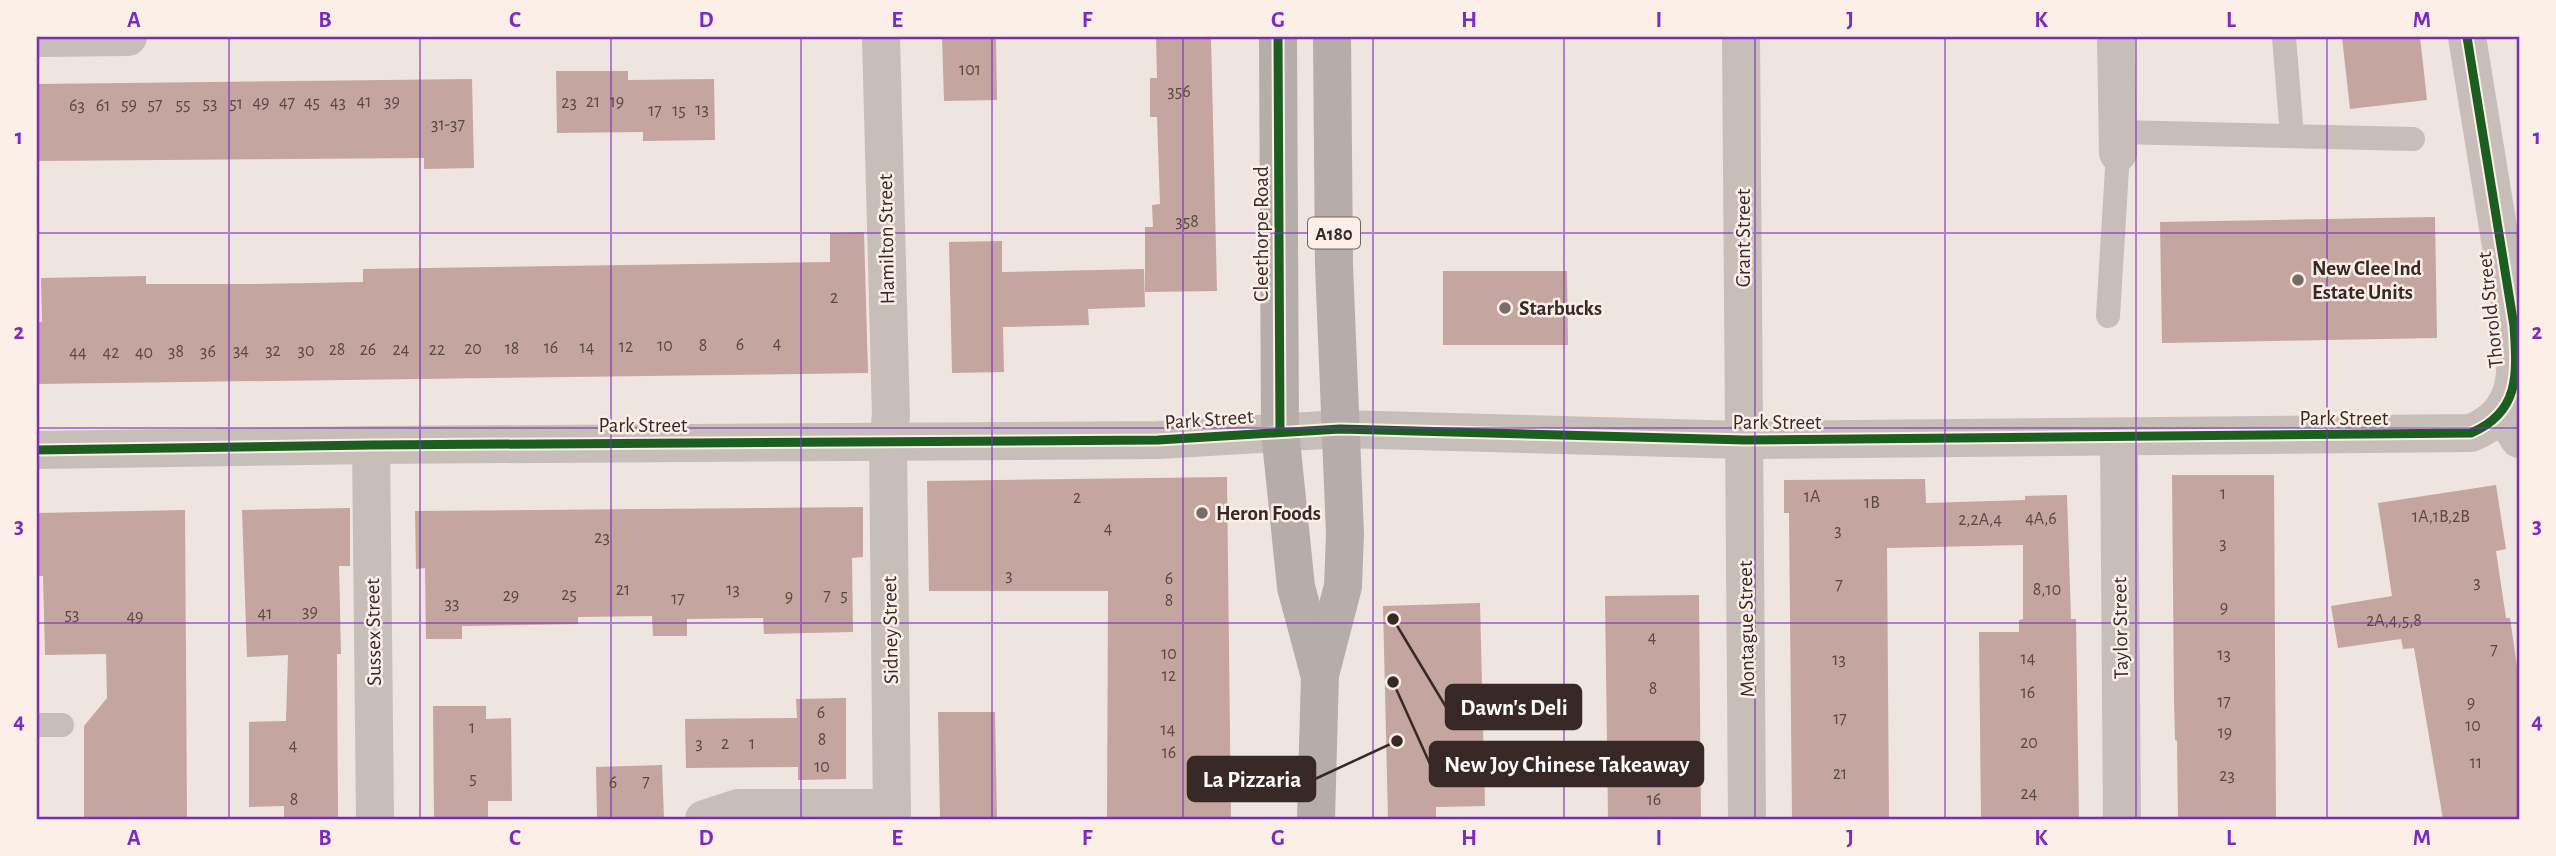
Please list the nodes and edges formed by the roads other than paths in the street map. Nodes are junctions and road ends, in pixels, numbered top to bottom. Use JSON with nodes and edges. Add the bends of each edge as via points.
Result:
{"nodes":[{"id":1,"x":128,"y":37,"type":"edge"},
{"id":2,"x":881,"y":37,"type":"edge"},
{"id":3,"x":1278,"y":37,"type":"edge"},
{"id":4,"x":1332,"y":37,"type":"edge"},
{"id":5,"x":1741,"y":37,"type":"edge"},
{"id":6,"x":2116,"y":37,"type":"edge"},
{"id":7,"x":2284,"y":37,"type":"edge"},
{"id":8,"x":2467,"y":37,"type":"edge"},
{"id":9,"x":37,"y":38,"type":"edge"},
{"id":10,"x":2292,"y":136,"type":"junction"},
{"id":11,"x":2413,"y":139,"type":"dead end"},
{"id":12,"x":2118,"y":142,"type":"junction"},
{"id":13,"x":2108,"y":316,"type":"dead end"},
{"id":14,"x":2511,"y":425,"type":"edge"},
{"id":15,"x":1340,"y":429,"type":"junction"},
{"id":16,"x":1280,"y":431,"type":"junction"},
{"id":17,"x":2119,"y":437,"type":"junction"},
{"id":18,"x":1745,"y":440,"type":"junction"},
{"id":19,"x":888,"y":441,"type":"junction"},
{"id":20,"x":371,"y":445,"type":"junction"},
{"id":21,"x":37,"y":450,"type":"edge"},
{"id":22,"x":1320,"y":675,"type":"junction"},
{"id":23,"x":37,"y":725,"type":"edge"},
{"id":24,"x":62,"y":725,"type":"dead end"},
{"id":25,"x":892,"y":814,"type":"edge"},
{"id":26,"x":375,"y":819,"type":"edge"},
{"id":27,"x":704,"y":819,"type":"edge"},
{"id":28,"x":1316,"y":819,"type":"edge"},
{"id":29,"x":1748,"y":819,"type":"edge"},
{"id":30,"x":2122,"y":819,"type":"edge"}],
"edges":[{"from":1,"to":9,"type":"street"},
{"from":2,"to":19,"type":"street","name":"Hamilton Street"},
{"from":3,"to":16,"type":"main road","name":"Cleethorpe Road","number":"A180"},
{"from":4,"to":15,"type":"main road","number":"A180"},
{"from":5,"to":18,"type":"street","name":"Grant Street"},
{"from":6,"to":12,"type":"street"},
{"from":7,"to":10,"type":"lane"},
{"from":8,"to":14,"type":"street","name":"Thorold Street","via":[[2514,326]]},
{"from":10,"to":11,"type":"lane"},
{"from":10,"to":12,"type":"lane"},
{"from":12,"to":13,"type":"lane"},
{"from":14,"to":17,"type":"street","name":"Park Street","via":[[2489,425],[2451,435]]},
{"from":15,"to":16,"type":"street","name":"Park Street"},
{"from":15,"to":18,"type":"street","name":"Park Street"},
{"from":15,"to":22,"type":"main road","number":"A180","via":[[1343,586]]},
{"from":16,"to":19,"type":"street","name":"Park Street","via":[[1158,440]]},
{"from":16,"to":22,"type":"main road","name":"Cleethorpe Road","number":"A180","via":[[1296,587]]},
{"from":17,"to":18,"type":"street","name":"Park Street"},
{"from":17,"to":30,"type":"street","name":"Taylor Street"},
{"from":18,"to":29,"type":"street","name":"Montague Street"},
{"from":19,"to":20,"type":"street","name":"Park Street"},
{"from":19,"to":25,"type":"street","name":"Sidney Street"},
{"from":20,"to":21,"type":"street","name":"Park Street"},
{"from":20,"to":26,"type":"street","name":"Sussex Street"},
{"from":22,"to":28,"type":"main road","number":"A180"},
{"from":23,"to":24,"type":"lane"},
{"from":25,"to":27,"type":"street","via":[[738,808]]}]}
